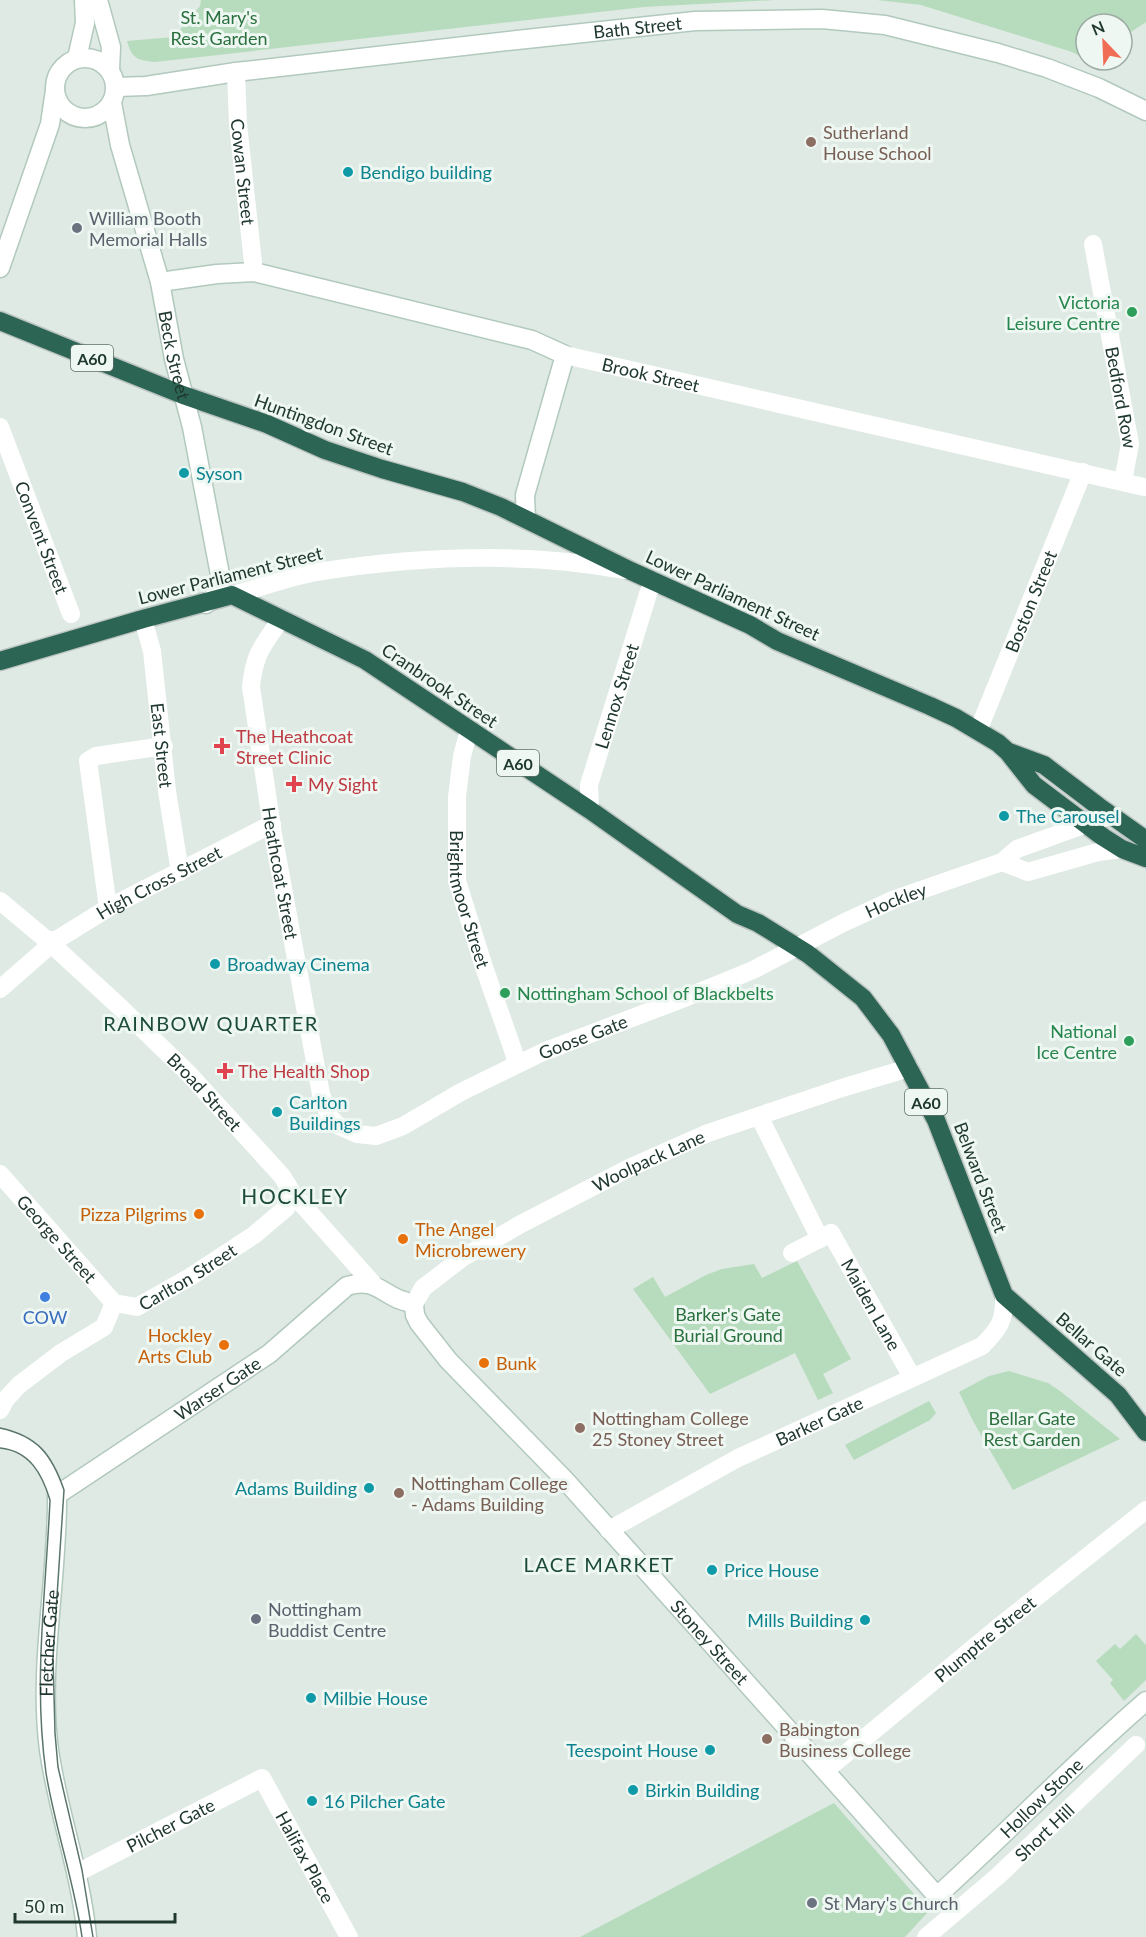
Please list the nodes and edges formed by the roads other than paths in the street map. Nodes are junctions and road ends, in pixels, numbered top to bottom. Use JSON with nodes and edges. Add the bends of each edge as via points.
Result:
{"nodes":[{"id":1,"x":84,"y":0,"type":"edge"},
{"id":2,"x":98,"y":0,"type":"edge"},
{"id":3,"x":77,"y":58,"type":"junction"},
{"id":4,"x":236,"y":72,"type":"junction"},
{"id":5,"x":55,"y":87,"type":"junction"},
{"id":6,"x":113,"y":87,"type":"junction"},
{"id":7,"x":1146,"y":111,"type":"edge"},
{"id":8,"x":1093,"y":244,"type":"dead end"},
{"id":9,"x":0,"y":268,"type":"edge"},
{"id":10,"x":254,"y":272,"type":"junction"},
{"id":11,"x":160,"y":282,"type":"junction"},
{"id":12,"x":0,"y":321,"type":"edge"},
{"id":13,"x":565,"y":355,"type":"junction"},
{"id":14,"x":183,"y":395,"type":"junction"},
{"id":15,"x":0,"y":427,"type":"edge"},
{"id":16,"x":1083,"y":472,"type":"junction"},
{"id":17,"x":1123,"y":481,"type":"junction"},
{"id":18,"x":1144,"y":487,"type":"dead end"},
{"id":19,"x":526,"y":519,"type":"junction"},
{"id":20,"x":631,"y":571,"type":"junction"},
{"id":21,"x":653,"y":581,"type":"junction"},
{"id":22,"x":232,"y":596,"type":"junction"},
{"id":23,"x":206,"y":604,"type":"junction"},
{"id":24,"x":71,"y":614,"type":"dead end"},
{"id":25,"x":143,"y":619,"type":"junction"},
{"id":26,"x":281,"y":619,"type":"junction"},
{"id":27,"x":0,"y":661,"type":"edge"},
{"id":28,"x":469,"y":730,"type":"junction"},
{"id":29,"x":978,"y":731,"type":"junction"},
{"id":30,"x":164,"y":746,"type":"junction"},
{"id":31,"x":1008,"y":752,"type":"junction"},
{"id":32,"x":590,"y":810,"type":"junction"},
{"id":33,"x":1111,"y":815,"type":"junction"},
{"id":34,"x":1085,"y":823,"type":"junction"},
{"id":35,"x":272,"y":824,"type":"junction"},
{"id":36,"x":1146,"y":840,"type":"edge"},
{"id":37,"x":1122,"y":849,"type":"junction"},
{"id":38,"x":1146,"y":858,"type":"edge"},
{"id":39,"x":1002,"y":862,"type":"junction"},
{"id":40,"x":180,"y":872,"type":"junction"},
{"id":41,"x":0,"y":901,"type":"edge"},
{"id":42,"x":108,"y":908,"type":"junction"},
{"id":43,"x":48,"y":941,"type":"junction"},
{"id":44,"x":795,"y":947,"type":"junction"},
{"id":45,"x":0,"y":989,"type":"edge"},
{"id":46,"x":516,"y":1064,"type":"junction"},
{"id":47,"x":909,"y":1068,"type":"junction"},
{"id":48,"x":759,"y":1116,"type":"junction"},
{"id":49,"x":376,"y":1136,"type":"joint"},
{"id":50,"x":0,"y":1174,"type":"edge"},
{"id":51,"x":293,"y":1194,"type":"junction"},
{"id":52,"x":830,"y":1234,"type":"junction"},
{"id":53,"x":792,"y":1253,"type":"dead end"},
{"id":54,"x":374,"y":1285,"type":"junction"},
{"id":55,"x":1004,"y":1295,"type":"junction"},
{"id":56,"x":114,"y":1303,"type":"junction"},
{"id":57,"x":414,"y":1304,"type":"junction"},
{"id":58,"x":912,"y":1377,"type":"junction"},
{"id":59,"x":0,"y":1410,"type":"edge"},
{"id":60,"x":1146,"y":1432,"type":"edge"},
{"id":61,"x":1,"y":1436,"type":"edge"},
{"id":62,"x":57,"y":1495,"type":"junction"},
{"id":63,"x":1146,"y":1510,"type":"edge"},
{"id":64,"x":609,"y":1530,"type":"junction"},
{"id":65,"x":1146,"y":1701,"type":"edge"},
{"id":66,"x":1136,"y":1745,"type":"dead end"},
{"id":67,"x":826,"y":1770,"type":"junction"},
{"id":68,"x":262,"y":1778,"type":"joint"},
{"id":69,"x":77,"y":1873,"type":"junction"},
{"id":70,"x":937,"y":1896,"type":"junction"},
{"id":71,"x":950,"y":1918,"type":"junction"},
{"id":72,"x":87,"y":1937,"type":"edge"},
{"id":73,"x":349,"y":1937,"type":"edge"},
{"id":74,"x":926,"y":1937,"type":"edge"}],
"edges":[{"from":1,"to":3,"type":"street","via":[[85,23]]},
{"from":2,"to":6,"type":"street","name":"Beck Street","via":[[111,47]]},
{"from":3,"to":5,"type":"street","via":[[61,69]]},
{"from":3,"to":6,"type":"street","via":[[95,59]]},
{"from":4,"to":6,"type":"street","name":"Bath Street","via":[[146,86]]},
{"from":4,"to":7,"type":"street","name":"Bath Street","via":[[695,21],[822,19],[885,25],[999,53],[1099,88]]},
{"from":4,"to":10,"type":"street","name":"Cowan Street"},
{"from":5,"to":6,"type":"street","via":[[60,105],[67,112],[86,118],[105,111]]},
{"from":5,"to":9,"type":"street","via":[[50,124]]},
{"from":6,"to":11,"type":"street","name":"Beck Street","via":[[120,145]]},
{"from":8,"to":17,"type":"street","name":"Bedford Row","via":[[1130,444]]},
{"from":10,"to":11,"type":"street","name":"Brook Street"},
{"from":10,"to":13,"type":"street","name":"Brook Street","via":[[532,340]]},
{"from":11,"to":14,"type":"street","name":"Beck Street"},
{"from":12,"to":14,"type":"highway","name":"Huntingdon Street","number":"A60"},
{"from":13,"to":16,"type":"street","name":"Brook Street"},
{"from":13,"to":19,"type":"street","via":[[525,495]]},
{"from":14,"to":19,"type":"highway","name":"Huntingdon Street","number":"A60","via":[[267,424],[325,450],[463,492]]},
{"from":14,"to":23,"type":"street","name":"Beck Street","via":[[221,580],[219,590]]},
{"from":15,"to":24,"type":"street","name":"Convent Street"},
{"from":16,"to":17,"type":"street","name":"Brook Street"},
{"from":16,"to":29,"type":"street","name":"Boston Street"},
{"from":17,"to":18,"type":"street","name":"Brook Street"},
{"from":19,"to":20,"type":"highway","name":"Huntingdon Street","number":"A60"},
{"from":20,"to":21,"type":"highway","name":"Lower Parliament Street","number":"A60"},
{"from":20,"to":22,"type":"street","name":"Lower Parliament Street","via":[[512,557],[441,559],[314,573]]},
{"from":21,"to":29,"type":"highway","name":"Lower Parliament Street","number":"A60","via":[[777,641],[930,705]]},
{"from":21,"to":32,"type":"street","name":"Lennox Street","via":[[589,785]]},
{"from":22,"to":23,"type":"highway","name":"Lower Parliament Street"},
{"from":22,"to":26,"type":"highway","name":"Cranbrook Street","number":"A60"},
{"from":23,"to":25,"type":"highway","name":"Lower Parliament Street"},
{"from":25,"to":27,"type":"highway","name":"Lower Parliament Street"},
{"from":25,"to":30,"type":"street","name":"East Street","via":[[152,651]]},
{"from":26,"to":28,"type":"highway","name":"Cranbrook Street","number":"A60","via":[[356,654]]},
{"from":26,"to":35,"type":"street","name":"Heathcoat Street","via":[[258,653],[251,687]]},
{"from":28,"to":32,"type":"highway","name":"Cranbrook Street","number":"A60"},
{"from":28,"to":46,"type":"street","name":"Brightmoor Street","via":[[457,796],[457,882]]},
{"from":29,"to":31,"type":"highway","name":"Lower Parliament Street","number":"A60"},
{"from":30,"to":40,"type":"street","name":"East Street"},
{"from":30,"to":42,"type":"street","via":[[96,756],[88,761]]},
{"from":31,"to":33,"type":"highway","name":"Lower Parliament Street","number":"A60","via":[[1044,765]]},
{"from":31,"to":34,"type":"highway","name":"Lower Parliament Street","number":"A60","via":[[1034,785]]},
{"from":32,"to":44,"type":"highway","name":"Cranbrook Street","number":"A60","via":[[737,914]]},
{"from":33,"to":34,"type":"street","name":"Hockley"},
{"from":33,"to":36,"type":"highway","name":"Lower Parliament Street","number":"A60"},
{"from":34,"to":37,"type":"highway","name":"Lower Parliament Street","number":"A60"},
{"from":34,"to":39,"type":"street","name":"Hockley","via":[[1017,849]]},
{"from":35,"to":40,"type":"street","name":"High Cross Street"},
{"from":35,"to":49,"type":"street","name":"Heathcoat Street","via":[[321,1094],[337,1125],[357,1134]]},
{"from":37,"to":38,"type":"highway","name":"Lower Parliament Street","number":"A60"},
{"from":37,"to":39,"type":"street","via":[[1028,872]]},
{"from":39,"to":44,"type":"street","name":"Hockley","via":[[888,902]]},
{"from":40,"to":42,"type":"street","name":"High Cross Street"},
{"from":41,"to":43,"type":"street","name":"Broad Street"},
{"from":42,"to":43,"type":"street","name":"High Cross Street","via":[[58,939]]},
{"from":43,"to":45,"type":"street","via":[[48,947]]},
{"from":43,"to":51,"type":"street","name":"Broad Street","via":[[189,1074],[282,1176]]},
{"from":44,"to":46,"type":"street","name":"Goose Gate","via":[[753,970]]},
{"from":44,"to":47,"type":"highway","name":"Belward Street","number":"A60","via":[[863,998],[891,1035]]},
{"from":46,"to":49,"type":"street","name":"Goose Gate","via":[[403,1126]]},
{"from":47,"to":48,"type":"street","name":"Woolpack Lane"},
{"from":47,"to":55,"type":"highway","name":"Belward Street","number":"A60","via":[[936,1120]]},
{"from":48,"to":52,"type":"street","name":"Maiden Lane"},
{"from":48,"to":57,"type":"street","name":"Woolpack Lane","via":[[708,1133],[629,1168],[520,1224],[432,1280]]},
{"from":50,"to":56,"type":"street","name":"George Street"},
{"from":51,"to":54,"type":"street"},
{"from":51,"to":56,"type":"street","name":"Carlton Street","via":[[286,1208],[254,1235],[190,1277],[137,1307]]},
{"from":52,"to":53,"type":"street"},
{"from":52,"to":58,"type":"street","name":"Maiden Lane"},
{"from":54,"to":57,"type":"street"},
{"from":54,"to":62,"type":"street","name":"Warser Gate","via":[[358,1282],[347,1286],[268,1354]]},
{"from":55,"to":58,"type":"street","name":"Barker Gate","via":[[1005,1311],[1000,1326],[982,1346]]},
{"from":55,"to":60,"type":"highway","name":"Bellar Gate","number":"A60","via":[[1118,1395]]},
{"from":56,"to":59,"type":"street","name":"Carlton Street","via":[[104,1327],[19,1385]]},
{"from":57,"to":64,"type":"street","name":"Stoney Street","via":[[418,1323],[433,1342]]},
{"from":58,"to":64,"type":"street","name":"Barker Gate","via":[[722,1466]]},
{"from":61,"to":62,"type":"street","name":"Fletcher Gate","via":[[34,1452],[45,1464]]},
{"from":62,"to":69,"type":"street","name":"Fletcher Gate","via":[[47,1664],[49,1749]]},
{"from":63,"to":67,"type":"street","name":"Plumptre Street"},
{"from":64,"to":67,"type":"street","name":"Stoney Street"},
{"from":65,"to":70,"type":"street","name":"Hollow Stone"},
{"from":66,"to":71,"type":"street","name":"Short Hill"},
{"from":67,"to":70,"type":"street","name":"Stoney Street"},
{"from":68,"to":69,"type":"street","name":"Pilcher Gate"},
{"from":68,"to":73,"type":"street","name":"Halifax Place"},
{"from":69,"to":72,"type":"street","name":"Fletcher Gate"},
{"from":70,"to":71,"type":"street","name":"Stoney Street"},
{"from":71,"to":74,"type":"street","name":"Short Hill"}]}
